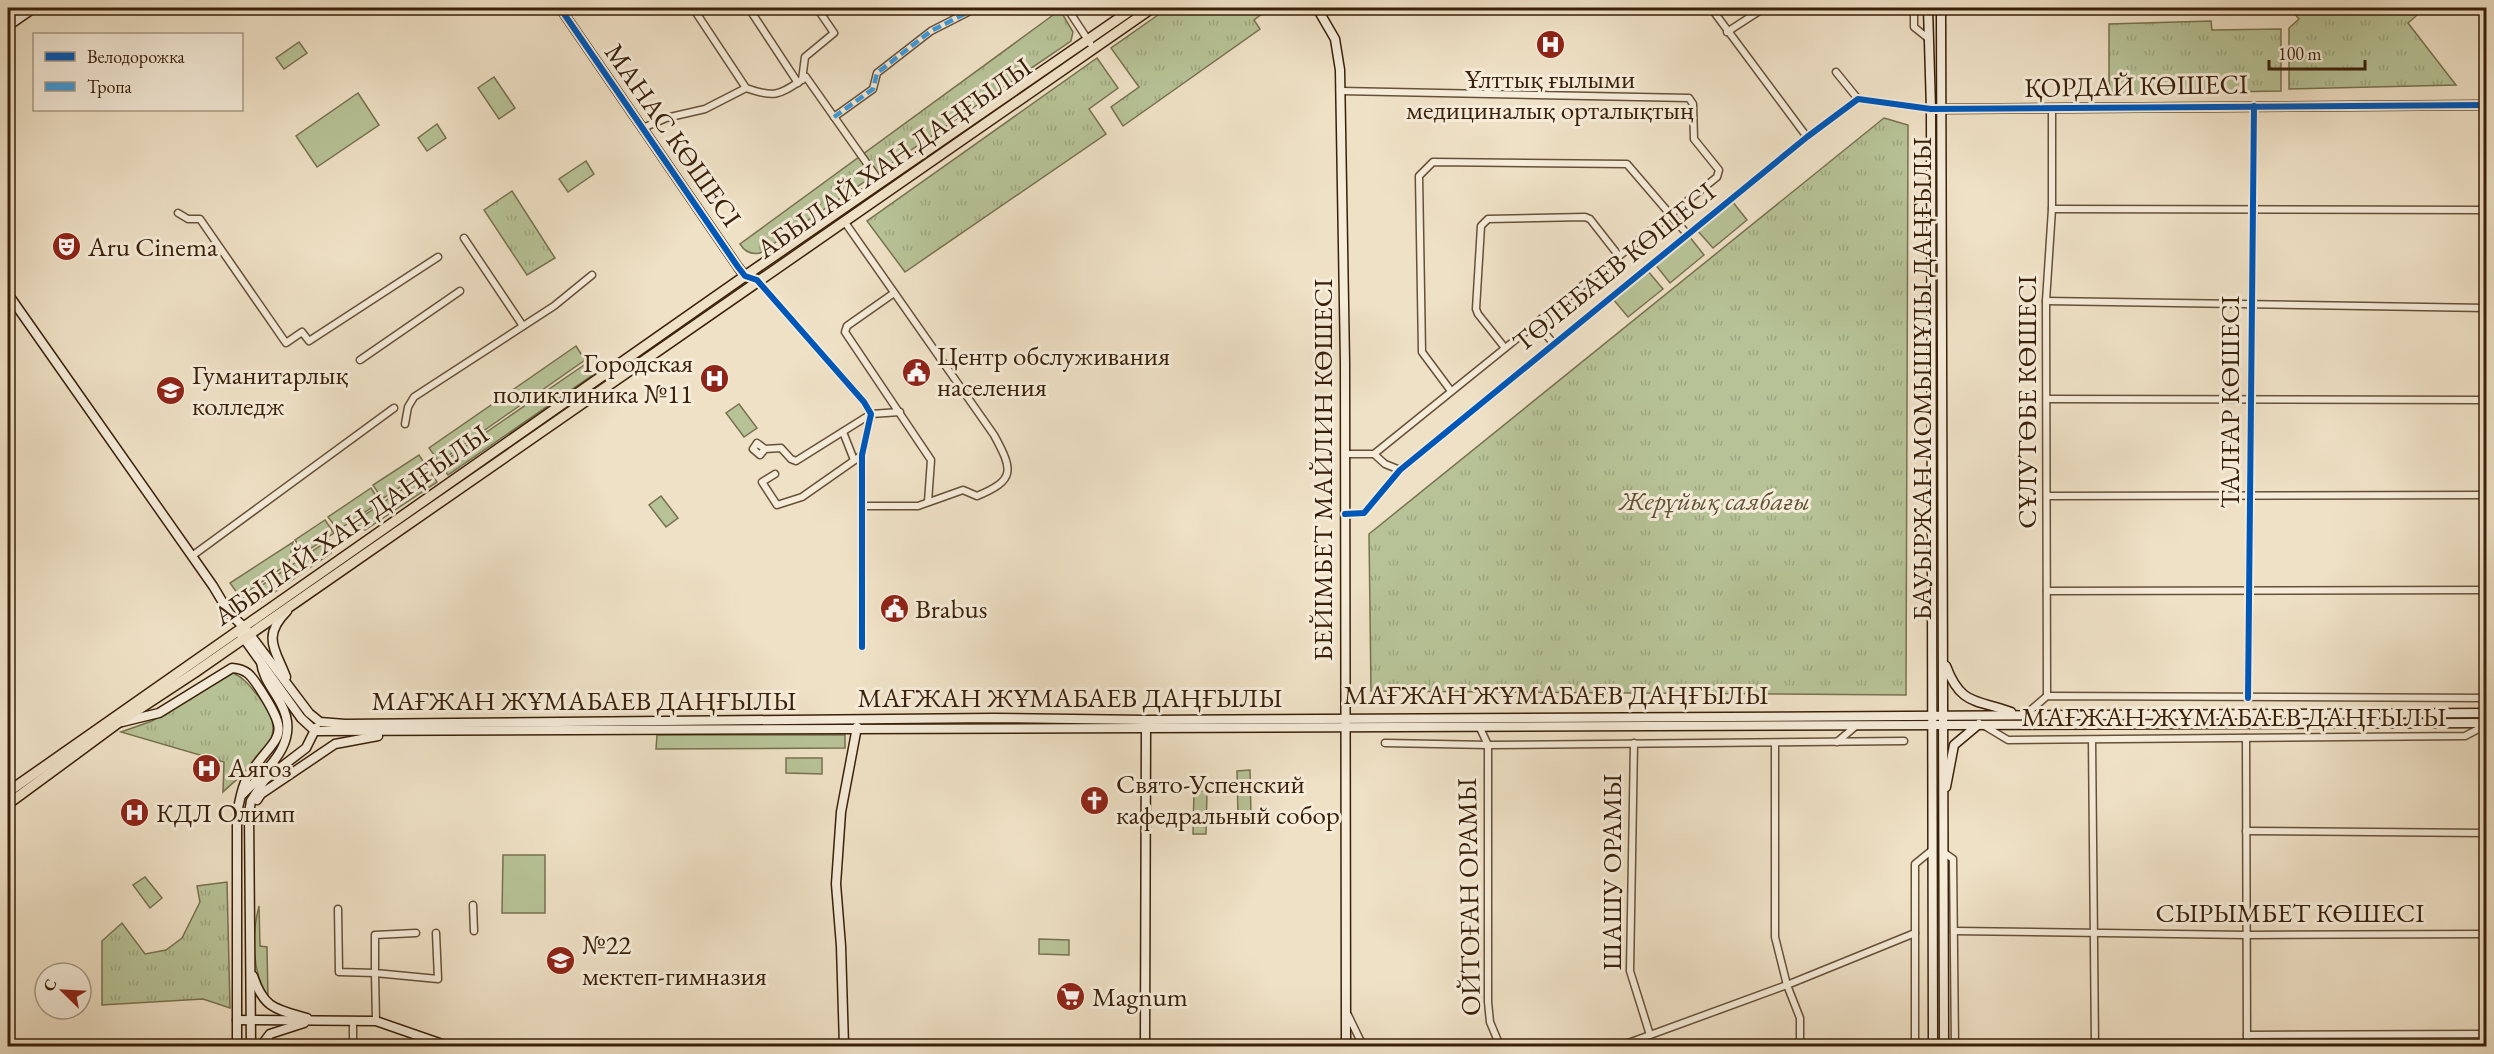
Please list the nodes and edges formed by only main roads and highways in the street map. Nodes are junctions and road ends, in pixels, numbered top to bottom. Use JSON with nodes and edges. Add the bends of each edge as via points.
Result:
{"nodes":[{"id":1,"x":34,"y":8,"type":"edge"},
{"id":2,"x":560,"y":8,"type":"edge"},
{"id":3,"x":1134,"y":8,"type":"edge"},
{"id":4,"x":1152,"y":8,"type":"edge"},
{"id":5,"x":1317,"y":8,"type":"edge"},
{"id":6,"x":1928,"y":8,"type":"edge"},
{"id":7,"x":1941,"y":8,"type":"edge"},
{"id":8,"x":8,"y":26,"type":"edge"},
{"id":9,"x":2487,"y":105,"type":"edge"},
{"id":10,"x":1931,"y":109,"type":"junction"},
{"id":11,"x":1942,"y":109,"type":"junction"},
{"id":12,"x":745,"y":276,"type":"junction"},
{"id":13,"x":757,"y":280,"type":"junction"},
{"id":14,"x":8,"y":294,"type":"edge"},
{"id":15,"x":309,"y":592,"type":"junction"},
{"id":16,"x":245,"y":633,"type":"junction"},
{"id":17,"x":1943,"y":660,"type":"junction"},
{"id":18,"x":261,"y":661,"type":"junction"},
{"id":19,"x":291,"y":689,"type":"junction"},
{"id":20,"x":2487,"y":713,"type":"edge"},
{"id":21,"x":1933,"y":715,"type":"junction"},
{"id":22,"x":1944,"y":715,"type":"junction"},
{"id":23,"x":2021,"y":715,"type":"junction"},
{"id":24,"x":1344,"y":717,"type":"junction"},
{"id":25,"x":857,"y":720,"type":"junction"},
{"id":26,"x":1146,"y":720,"type":"junction"},
{"id":27,"x":320,"y":722,"type":"junction"},
{"id":28,"x":118,"y":723,"type":"junction"},
{"id":29,"x":1933,"y":724,"type":"junction"},
{"id":30,"x":1944,"y":724,"type":"junction"},
{"id":31,"x":1981,"y":724,"type":"junction"},
{"id":32,"x":2487,"y":724,"type":"edge"},
{"id":33,"x":1344,"y":727,"type":"junction"},
{"id":34,"x":1146,"y":730,"type":"junction"},
{"id":35,"x":315,"y":731,"type":"junction"},
{"id":36,"x":857,"y":731,"type":"junction"},
{"id":37,"x":384,"y":733,"type":"junction"},
{"id":38,"x":265,"y":779,"type":"junction"},
{"id":39,"x":8,"y":792,"type":"edge"},
{"id":40,"x":1943,"y":796,"type":"junction"},
{"id":41,"x":240,"y":797,"type":"junction"},
{"id":42,"x":8,"y":804,"type":"edge"},
{"id":43,"x":249,"y":813,"type":"junction"},
{"id":44,"x":250,"y":968,"type":"junction"},
{"id":45,"x":237,"y":1020,"type":"junction"},
{"id":46,"x":250,"y":1021,"type":"junction"},
{"id":47,"x":312,"y":1021,"type":"junction"},
{"id":48,"x":426,"y":1043,"type":"edge"},
{"id":49,"x":237,"y":1047,"type":"edge"},
{"id":50,"x":251,"y":1047,"type":"edge"},
{"id":51,"x":261,"y":1047,"type":"edge"},
{"id":52,"x":448,"y":1047,"type":"edge"},
{"id":53,"x":844,"y":1047,"type":"edge"},
{"id":54,"x":1145,"y":1047,"type":"edge"},
{"id":55,"x":1346,"y":1047,"type":"edge"},
{"id":56,"x":1933,"y":1047,"type":"edge"},
{"id":57,"x":1944,"y":1047,"type":"edge"}],
"edges":[{"from":1,"to":8,"type":"main road"},
{"from":2,"to":12,"type":"main road","name":"МАНАС КӨШЕСІ"},
{"from":3,"to":12,"type":"main road","name":"АБЫЛАЙ ХАН ДАҢҒЫЛЫ"},
{"from":4,"to":13,"type":"main road","name":"АБЫЛАЙ ХАН ДАҢҒЫЛЫ"},
{"from":5,"to":24,"type":"main road","name":"БЕЙІМБЕТ МАЙЛИН КӨШЕСІ","via":[[1335,39],[1341,92]]},
{"from":6,"to":10,"type":"main road","name":"БАУЫРЖАН МОМЫШҰЛЫ ДАҢҒЫЛЫ"},
{"from":7,"to":11,"type":"main road","name":"БАУЫРЖАН МОМЫШҰЛЫ ДАҢҒЫЛЫ"},
{"from":9,"to":11,"type":"main road","name":"ҚОРДАЙ КӨШЕСІ"},
{"from":10,"to":11,"type":"main road","name":"ҚОРДАЙ КӨШЕСІ"},
{"from":10,"to":21,"type":"main road","name":"БАУЫРЖАН МОМЫШҰЛЫ ДАҢҒЫЛЫ"},
{"from":11,"to":17,"type":"main road","name":"БАУЫРЖАН МОМЫШҰЛЫ ДАҢҒЫЛЫ"},
{"from":12,"to":13,"type":"main road"},
{"from":12,"to":16,"type":"main road","name":"АБЫЛАЙ ХАН ДАҢҒЫЛЫ"},
{"from":13,"to":15,"type":"main road","name":"АБЫЛАЙ ХАН ДАҢҒЫЛЫ"},
{"from":14,"to":16,"type":"main road"},
{"from":15,"to":16,"type":"main road","name":"АБЫЛАЙ ХАН ДАҢҒЫЛЫ"},
{"from":15,"to":19,"type":"main road","via":[[280,618],[273,633],[274,651]]},
{"from":16,"to":18,"type":"main road"},
{"from":16,"to":19,"type":"main road"},
{"from":16,"to":28,"type":"main road","name":"АБЫЛАЙ ХАН ДАҢҒЫЛЫ"},
{"from":16,"to":39,"type":"main road","name":"АБЫЛАЙ ХАН ДАҢҒЫЛЫ"},
{"from":17,"to":22,"type":"main road","name":"БАУЫРЖАН МОМЫШҰЛЫ ДАҢҒЫЛЫ"},
{"from":17,"to":23,"type":"main road","via":[[1960,694]]},
{"from":18,"to":35,"type":"main road","via":[[301,718]]},
{"from":18,"to":41,"type":"main road","via":[[262,673],[286,716],[288,732],[281,752]]},
{"from":19,"to":27,"type":"main road"},
{"from":20,"to":23,"type":"main road","name":"МАҒЖАН ЖҰМАБАЕВ ДАҢҒЫЛЫ"},
{"from":21,"to":22,"type":"main road","name":"МАҒЖАН ЖҰМАБАЕВ ДАҢҒЫЛЫ"},
{"from":21,"to":24,"type":"main road","name":"МАҒЖАН ЖҰМАБАЕВ ДАҢҒЫЛЫ"},
{"from":21,"to":29,"type":"main road","name":"БАУЫРЖАН МОМЫШҰЛЫ ДАҢҒЫЛЫ"},
{"from":22,"to":23,"type":"main road","name":"МАҒЖАН ЖҰМАБАЕВ ДАҢҒЫЛЫ"},
{"from":22,"to":30,"type":"main road","name":"БАУЫРЖАН МОМЫШҰЛЫ ДАҢҒЫЛЫ"},
{"from":24,"to":26,"type":"main road","name":"МАҒЖАН ЖҰМАБАЕВ ДАҢҒЫЛЫ"},
{"from":24,"to":33,"type":"main road","name":"БЕЙІМБЕТ МАЙЛИН КӨШЕСІ"},
{"from":25,"to":26,"type":"main road","name":"МАҒЖАН ЖҰМАБАЕВ ДАҢҒЫЛЫ"},
{"from":25,"to":27,"type":"main road","name":"МАҒЖАН ЖҰМАБАЕВ ДАҢҒЫЛЫ"},
{"from":25,"to":36,"type":"main road"},
{"from":26,"to":34,"type":"main road"},
{"from":27,"to":35,"type":"main road"},
{"from":28,"to":41,"type":"main road","via":[[159,713],[223,672],[242,668],[276,714],[278,733],[271,749],[246,778]]},
{"from":28,"to":42,"type":"main road","name":"АБЫЛАЙ ХАН ДАҢҒЫЛЫ"},
{"from":29,"to":30,"type":"main road","name":"МАҒЖАН ЖҰМАБАЕВ ДАҢҒЫЛЫ"},
{"from":29,"to":33,"type":"main road","name":"МАҒЖАН ЖҰМАБАЕВ ДАҢҒЫЛЫ"},
{"from":29,"to":56,"type":"main road"},
{"from":30,"to":31,"type":"main road","name":"МАҒЖАН ЖҰМАБАЕВ ДАҢҒЫЛЫ"},
{"from":30,"to":40,"type":"main road"},
{"from":31,"to":32,"type":"main road","name":"МАҒЖАН ЖҰМАБАЕВ ДАҢҒЫЛЫ"},
{"from":31,"to":40,"type":"main road","via":[[1954,745]]},
{"from":33,"to":34,"type":"main road","name":"МАҒЖАН ЖҰМАБАЕВ ДАҢҒЫЛЫ"},
{"from":33,"to":55,"type":"main road","name":"БЕЙІМБЕТ МАЙЛИН КӨШЕСІ"},
{"from":34,"to":36,"type":"main road","name":"МАҒЖАН ЖҰМАБАЕВ ДАҢҒЫЛЫ"},
{"from":34,"to":54,"type":"main road"},
{"from":35,"to":37,"type":"main road","name":"МАҒЖАН ЖҰМАБАЕВ ДАҢҒЫЛЫ"},
{"from":35,"to":38,"type":"main road","via":[[306,748]]},
{"from":36,"to":37,"type":"main road","name":"МАҒЖАН ЖҰМАБАЕВ ДАҢҒЫЛЫ"},
{"from":36,"to":53,"type":"main road","via":[[841,812],[836,884]]},
{"from":37,"to":43,"type":"main road","via":[[335,744],[261,794]]},
{"from":38,"to":41,"type":"main road"},
{"from":38,"to":43,"type":"main road","via":[[251,801]]},
{"from":40,"to":57,"type":"main road"},
{"from":41,"to":45,"type":"main road","via":[[235,841]]},
{"from":43,"to":44,"type":"main road"},
{"from":44,"to":46,"type":"main road"},
{"from":44,"to":47,"type":"main road","via":[[267,1005]]},
{"from":45,"to":46,"type":"main road"},
{"from":45,"to":49,"type":"main road"},
{"from":46,"to":47,"type":"main road"},
{"from":46,"to":50,"type":"main road"},
{"from":47,"to":48,"type":"main road","via":[[376,1021]]},
{"from":47,"to":51,"type":"main road","via":[[270,1035]]},
{"from":48,"to":52,"type":"main road"}]}
